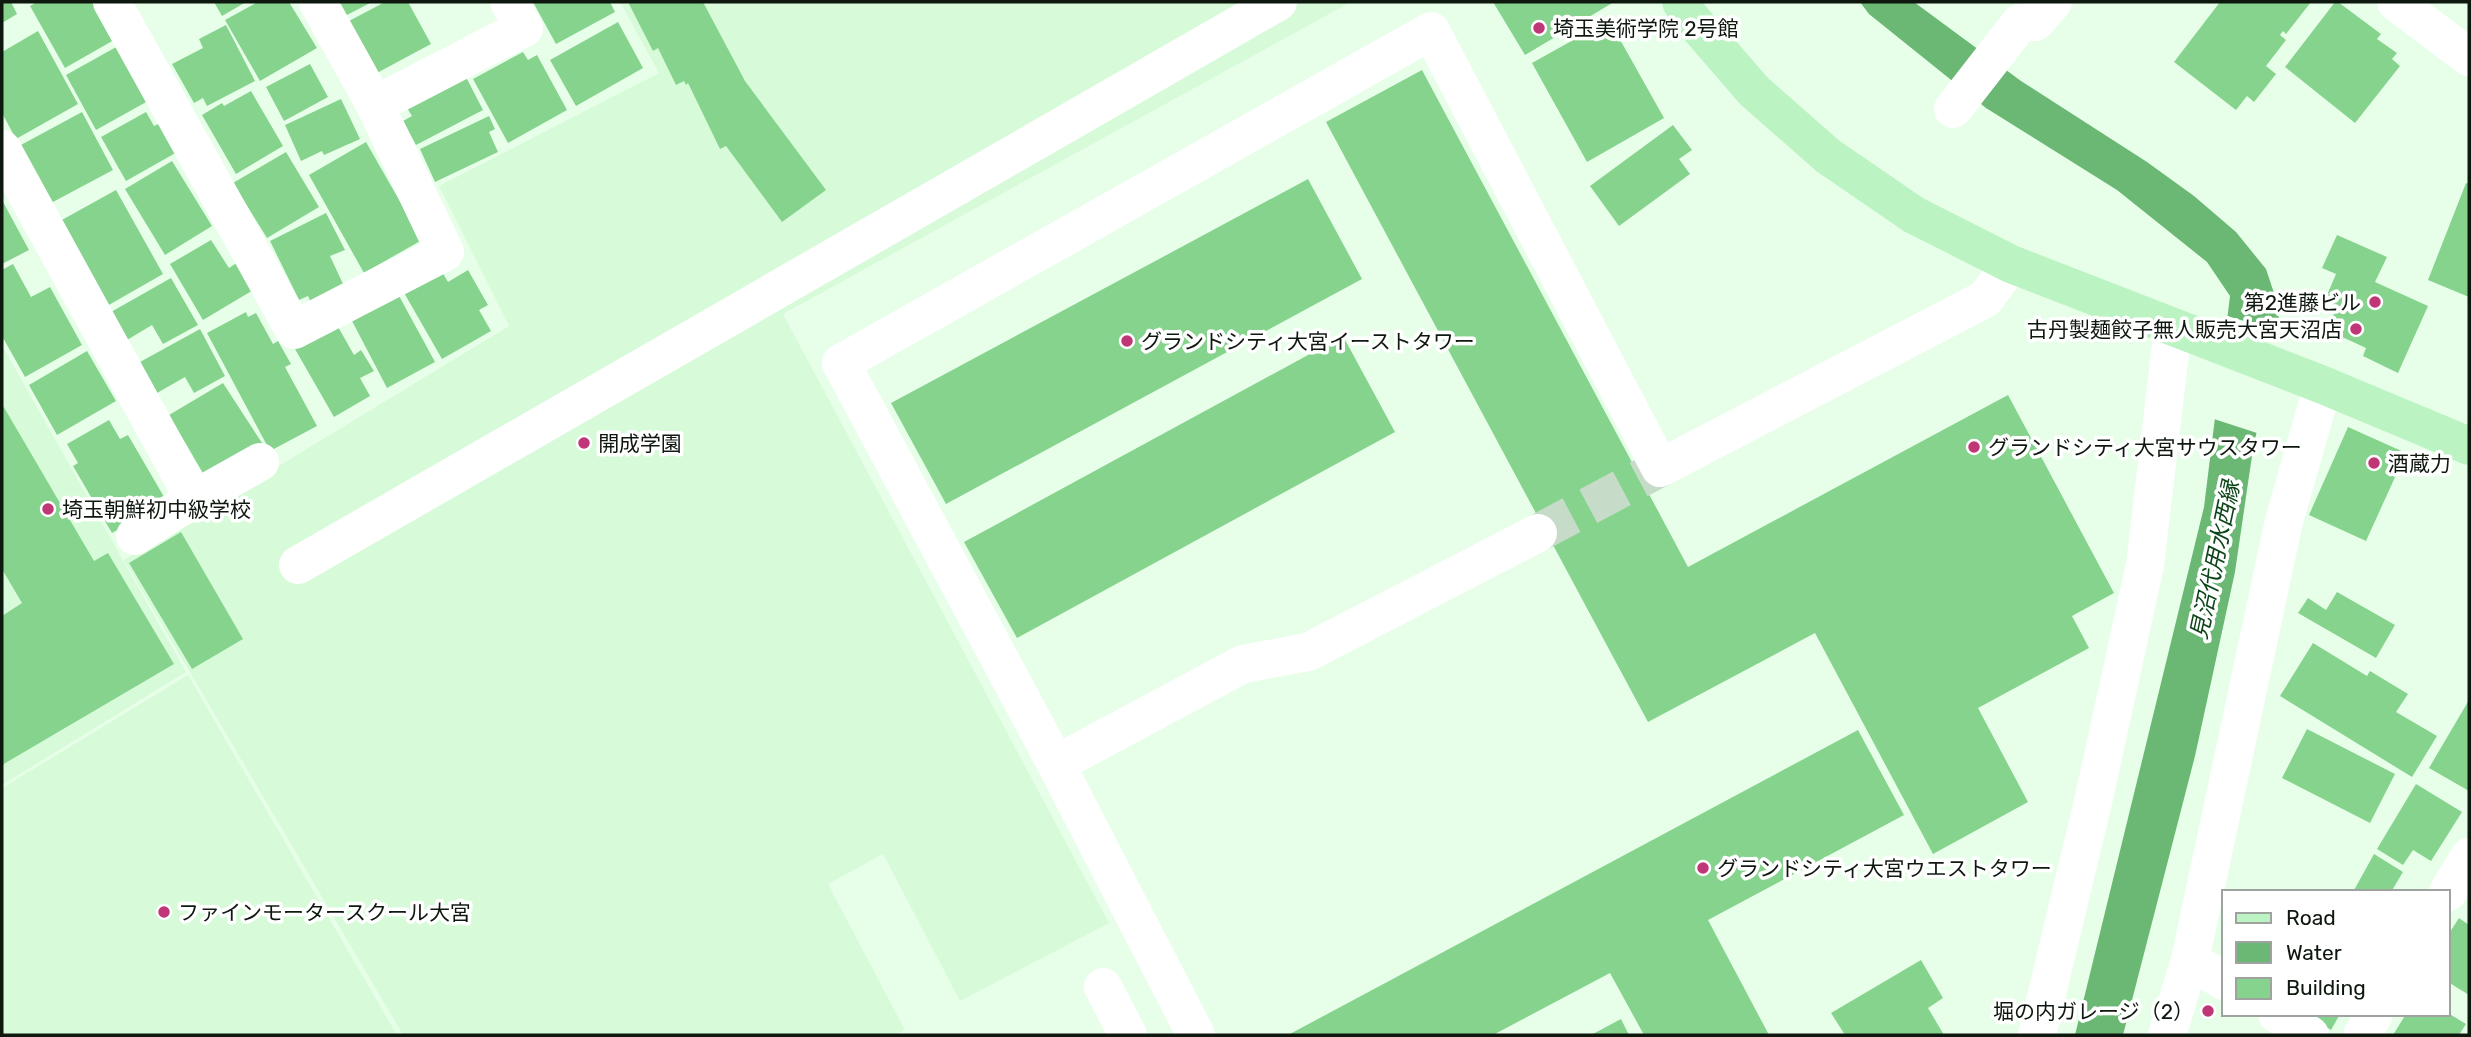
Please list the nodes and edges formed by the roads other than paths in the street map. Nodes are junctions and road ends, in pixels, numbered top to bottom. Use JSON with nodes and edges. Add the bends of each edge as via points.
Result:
{"nodes":[{"id":1,"x":112,"y":2,"type":"edge"},
{"id":2,"x":318,"y":2,"type":"edge"},
{"id":3,"x":509,"y":2,"type":"edge"},
{"id":4,"x":1278,"y":2,"type":"edge"},
{"id":5,"x":1681,"y":2,"type":"edge"},
{"id":6,"x":2053,"y":2,"type":"edge"},
{"id":7,"x":2396,"y":2,"type":"edge"},
{"id":8,"x":2469,"y":57,"type":"edge"},
{"id":9,"x":1957,"y":102,"type":"dead end"},
{"id":10,"x":375,"y":105,"type":"junction"},
{"id":11,"x":2,"y":149,"type":"edge"},
{"id":12,"x":2011,"y":264,"type":"junction"},
{"id":13,"x":2190,"y":334,"type":"junction"},
{"id":14,"x":2311,"y":380,"type":"junction"},
{"id":15,"x":2469,"y":446,"type":"edge"},
{"id":16,"x":260,"y":462,"type":"dead end"},
{"id":17,"x":194,"y":499,"type":"junction"},
{"id":18,"x":1538,"y":533,"type":"tunnel mouth"},
{"id":19,"x":135,"y":536,"type":"dead end"},
{"id":20,"x":298,"y":565,"type":"dead end"},
{"id":21,"x":1056,"y":764,"type":"junction"},
{"id":22,"x":2469,"y":857,"type":"edge"},
{"id":23,"x":2449,"y":890,"type":"edge"},
{"id":24,"x":2190,"y":960,"type":"junction"},
{"id":25,"x":2222,"y":980,"type":"edge"},
{"id":26,"x":1102,"y":988,"type":"dead end"},
{"id":27,"x":2280,"y":1016,"type":"edge"},
{"id":28,"x":2373,"y":1016,"type":"edge"},
{"id":29,"x":1128,"y":1035,"type":"edge"},
{"id":30,"x":1196,"y":1035,"type":"edge"},
{"id":31,"x":2038,"y":1035,"type":"edge"},
{"id":32,"x":2166,"y":1035,"type":"edge"},
{"id":33,"x":2310,"y":1035,"type":"edge"},
{"id":34,"x":2362,"y":1035,"type":"edge"}],
"edges":[{"from":1,"to":10,"type":"street","via":[[294,330],[445,252]]},
{"from":2,"to":10,"type":"street"},
{"from":3,"to":10,"type":"street","via":[[524,28]]},
{"from":4,"to":20,"type":"street"},
{"from":5,"to":12,"type":"main road","via":[[1754,91],[1828,156],[1914,215]]},
{"from":6,"to":9,"type":"street","via":[[2035,22],[2020,23]]},
{"from":7,"to":8,"type":"street"},
{"from":11,"to":17,"type":"street"},
{"from":12,"to":13,"type":"main road"},
{"from":12,"to":21,"type":"street","via":[[1985,299],[1660,468],[1431,32],[841,363]]},
{"from":13,"to":14,"type":"main road"},
{"from":13,"to":31,"type":"street","via":[[2145,565]]},
{"from":14,"to":15,"type":"main road"},
{"from":14,"to":24,"type":"street"},
{"from":16,"to":17,"type":"street"},
{"from":17,"to":19,"type":"street"},
{"from":18,"to":21,"type":"street","via":[[1308,652],[1242,664]]},
{"from":21,"to":30,"type":"street"},
{"from":22,"to":23,"type":"street"},
{"from":24,"to":25,"type":"street"},
{"from":24,"to":32,"type":"street"},
{"from":26,"to":29,"type":"street"},
{"from":27,"to":33,"type":"street"},
{"from":28,"to":34,"type":"street"}]}
